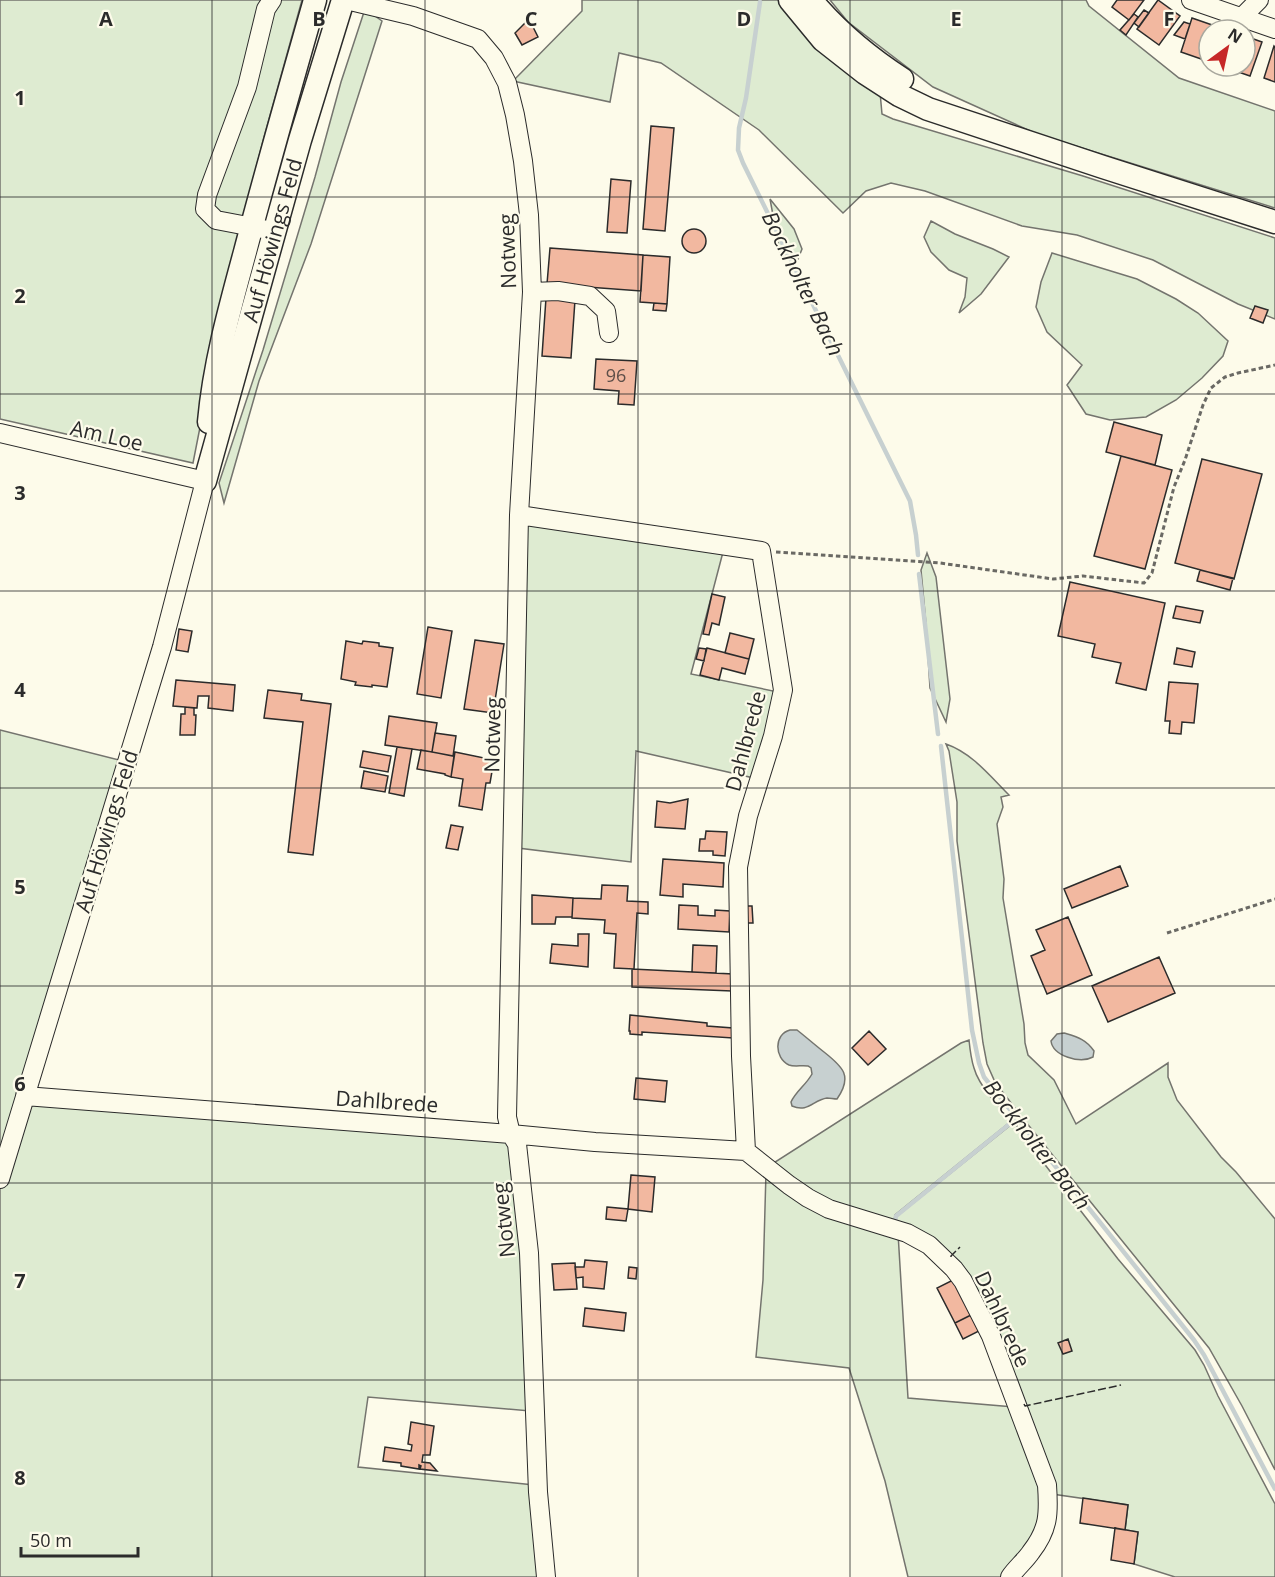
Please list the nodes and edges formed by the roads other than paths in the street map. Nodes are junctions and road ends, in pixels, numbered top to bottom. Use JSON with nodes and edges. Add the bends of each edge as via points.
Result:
{"nodes":[{"id":1,"x":272,"y":0,"type":"edge"},
{"id":2,"x":315,"y":0,"type":"edge"},
{"id":3,"x":344,"y":0,"type":"edge"},
{"id":4,"x":790,"y":0,"type":"edge"},
{"id":5,"x":811,"y":0,"type":"edge"},
{"id":6,"x":1191,"y":0,"type":"edge"},
{"id":7,"x":1259,"y":0,"type":"edge"},
{"id":8,"x":1242,"y":17,"type":"junction"},
{"id":9,"x":1275,"y":29,"type":"edge"},
{"id":10,"x":995,"y":131,"type":"junction"},
{"id":11,"x":1275,"y":222,"type":"edge"},
{"id":12,"x":251,"y":227,"type":"junction"},
{"id":13,"x":275,"y":232,"type":"junction"},
{"id":14,"x":532,"y":292,"type":"junction"},
{"id":15,"x":609,"y":333,"type":"dead end"},
{"id":16,"x":0,"y":433,"type":"edge"},
{"id":17,"x":205,"y":481,"type":"junction"},
{"id":18,"x":519,"y":515,"type":"junction"},
{"id":19,"x":26,"y":1096,"type":"junction"},
{"id":20,"x":511,"y":1134,"type":"junction"},
{"id":21,"x":746,"y":1151,"type":"junction"},
{"id":22,"x":0,"y":1179,"type":"edge"},
{"id":23,"x":546,"y":1577,"type":"edge"},
{"id":24,"x":1010,"y":1577,"type":"edge"}],
"edges":[{"from":1,"to":12,"type":"street","via":[[266,9],[247,87],[207,195],[209,215]]},
{"from":2,"to":12,"type":"main road","name":"Auf Höwings Feld"},
{"from":3,"to":13,"type":"main road","name":"Auf Höwings Feld"},
{"from":3,"to":14,"type":"street","name":"Notweg","via":[[413,16],[478,39],[494,58],[507,83],[517,126],[529,215]]},
{"from":4,"to":10,"type":"main road","via":[[823,40],[899,95]]},
{"from":5,"to":10,"type":"main road","via":[[870,57],[933,100]]},
{"from":6,"to":8,"type":"street"},
{"from":7,"to":8,"type":"street"},
{"from":8,"to":9,"type":"street"},
{"from":10,"to":11,"type":"main road"},
{"from":12,"to":13,"type":"street"},
{"from":12,"to":17,"type":"main road","name":"Auf Höwings Feld","via":[[211,403]]},
{"from":13,"to":17,"type":"main road","name":"Auf Höwings Feld"},
{"from":14,"to":15,"type":"street","via":[[590,296],[606,311]]},
{"from":14,"to":18,"type":"street","name":"Notweg"},
{"from":16,"to":17,"type":"street","name":"Am Loe"},
{"from":17,"to":19,"type":"street","name":"Auf Höwings Feld","via":[[162,647]]},
{"from":18,"to":20,"type":"street","name":"Notweg","via":[[507,1117]]},
{"from":18,"to":21,"type":"street","name":"Dahlbrede","via":[[761,551],[783,690],[738,867]]},
{"from":19,"to":20,"type":"street","name":"Dahlbrede"},
{"from":19,"to":22,"type":"street","name":"Auf Höwings Feld"},
{"from":20,"to":21,"type":"street","name":"Dahlbrede"},
{"from":20,"to":23,"type":"street","name":"Notweg","via":[[517,1144],[529,1253],[538,1492]]},
{"from":21,"to":24,"type":"street","name":"Dahlbrede","via":[[789,1185],[829,1209],[907,1233],[929,1245],[963,1281],[991,1336],[1047,1485],[1047,1522],[1031,1552]]}]}
